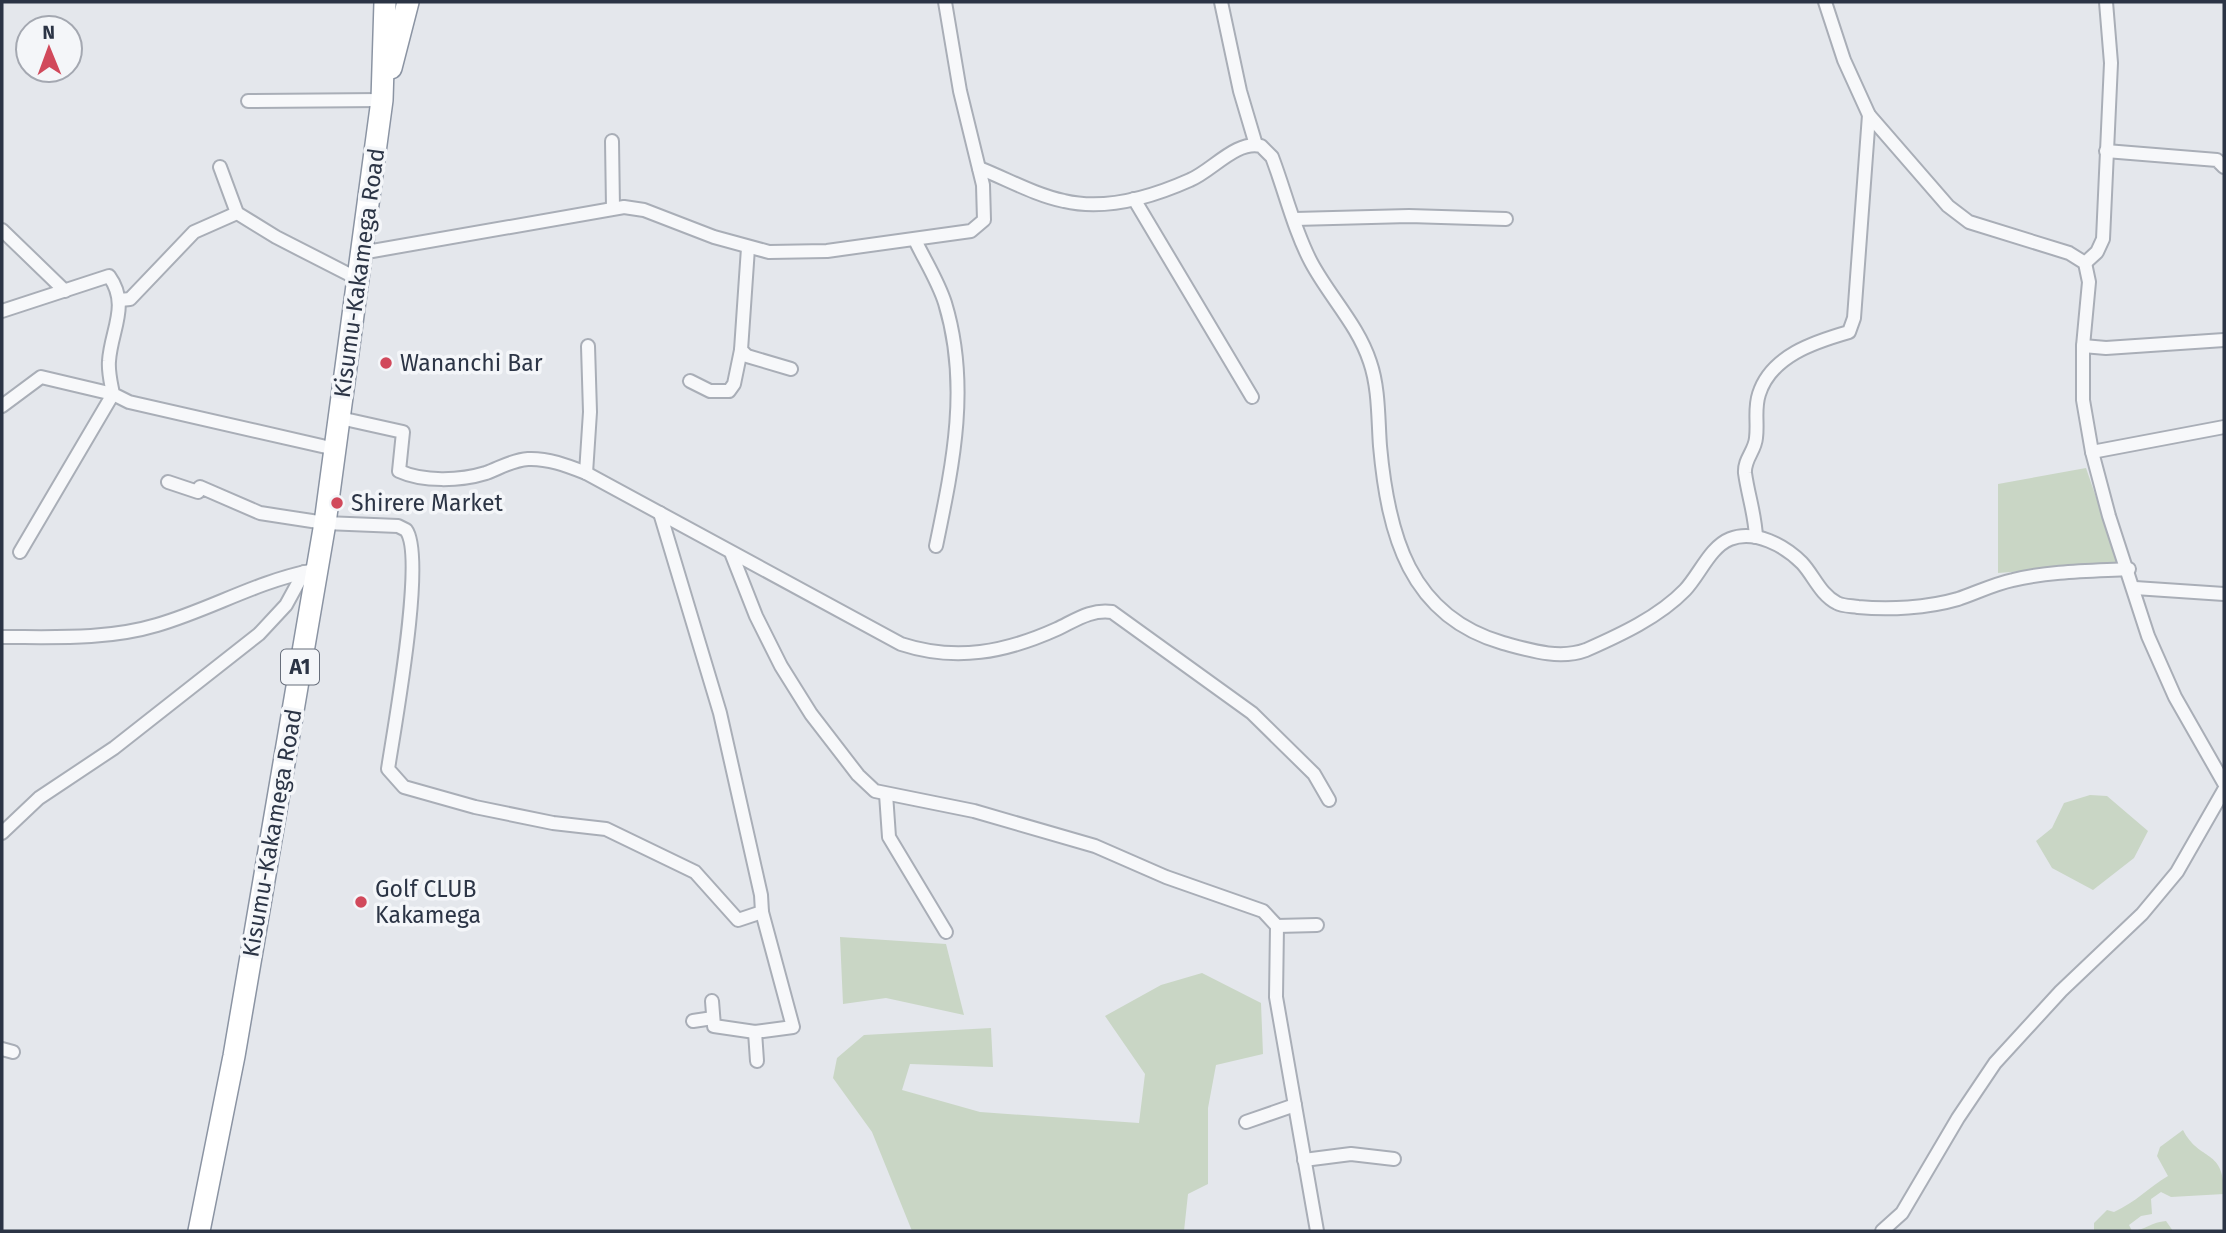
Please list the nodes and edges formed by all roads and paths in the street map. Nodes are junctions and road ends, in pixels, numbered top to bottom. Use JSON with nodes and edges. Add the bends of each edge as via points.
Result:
{"nodes":[{"id":1,"x":385,"y":2,"type":"edge"},
{"id":2,"x":408,"y":2,"type":"edge"},
{"id":3,"x":945,"y":2,"type":"edge"},
{"id":4,"x":1222,"y":2,"type":"edge"},
{"id":5,"x":1825,"y":2,"type":"edge"},
{"id":6,"x":2106,"y":2,"type":"edge"},
{"id":7,"x":383,"y":100,"type":"junction"},
{"id":8,"x":248,"y":101,"type":"dead end"},
{"id":9,"x":1869,"y":115,"type":"junction"},
{"id":10,"x":612,"y":141,"type":"dead end"},
{"id":11,"x":1256,"y":145,"type":"junction"},
{"id":12,"x":2106,"y":151,"type":"junction"},
{"id":13,"x":219,"y":167,"type":"dead end"},
{"id":14,"x":2224,"y":167,"type":"edge"},
{"id":15,"x":979,"y":168,"type":"junction"},
{"id":16,"x":1133,"y":200,"type":"junction"},
{"id":17,"x":613,"y":208,"type":"junction"},
{"id":18,"x":237,"y":213,"type":"junction"},
{"id":19,"x":1295,"y":219,"type":"junction"},
{"id":20,"x":1506,"y":219,"type":"dead end"},
{"id":21,"x":2,"y":230,"type":"edge"},
{"id":22,"x":915,"y":240,"type":"junction"},
{"id":23,"x":748,"y":248,"type":"junction"},
{"id":24,"x":361,"y":253,"type":"junction"},
{"id":25,"x":2085,"y":263,"type":"junction"},
{"id":26,"x":358,"y":279,"type":"junction"},
{"id":27,"x":65,"y":290,"type":"junction"},
{"id":28,"x":120,"y":300,"type":"junction"},
{"id":29,"x":2,"y":311,"type":"edge"},
{"id":30,"x":2224,"y":340,"type":"edge"},
{"id":31,"x":588,"y":346,"type":"dead end"},
{"id":32,"x":2083,"y":346,"type":"junction"},
{"id":33,"x":741,"y":350,"type":"junction"},
{"id":34,"x":791,"y":369,"type":"dead end"},
{"id":35,"x":690,"y":381,"type":"dead end"},
{"id":36,"x":113,"y":394,"type":"junction"},
{"id":37,"x":1252,"y":397,"type":"dead end"},
{"id":38,"x":2,"y":406,"type":"edge"},
{"id":39,"x":340,"y":418,"type":"junction"},
{"id":40,"x":2224,"y":427,"type":"edge"},
{"id":41,"x":335,"y":449,"type":"junction"},
{"id":42,"x":2092,"y":452,"type":"junction"},
{"id":43,"x":586,"y":473,"type":"junction"},
{"id":44,"x":168,"y":482,"type":"dead end"},
{"id":45,"x":660,"y":513,"type":"junction"},
{"id":46,"x":325,"y":523,"type":"junction"},
{"id":47,"x":1756,"y":537,"type":"junction"},
{"id":48,"x":936,"y":546,"type":"dead end"},
{"id":49,"x":20,"y":552,"type":"dead end"},
{"id":50,"x":732,"y":555,"type":"junction"},
{"id":51,"x":2129,"y":569,"type":"junction"},
{"id":52,"x":311,"y":571,"type":"junction"},
{"id":53,"x":2135,"y":588,"type":"junction"},
{"id":54,"x":2224,"y":594,"type":"edge"},
{"id":55,"x":2,"y":637,"type":"edge"},
{"id":56,"x":2224,"y":783,"type":"edge"},
{"id":57,"x":2224,"y":790,"type":"edge"},
{"id":58,"x":886,"y":794,"type":"junction"},
{"id":59,"x":1329,"y":800,"type":"dead end"},
{"id":60,"x":2,"y":834,"type":"edge"},
{"id":61,"x":762,"y":912,"type":"junction"},
{"id":62,"x":1317,"y":925,"type":"dead end"},
{"id":63,"x":1277,"y":926,"type":"junction"},
{"id":64,"x":946,"y":932,"type":"dead end"},
{"id":65,"x":712,"y":1001,"type":"dead end"},
{"id":66,"x":713,"y":1018,"type":"junction"},
{"id":67,"x":693,"y":1021,"type":"dead end"},
{"id":68,"x":755,"y":1032,"type":"junction"},
{"id":69,"x":757,"y":1061,"type":"dead end"},
{"id":70,"x":1295,"y":1105,"type":"junction"},
{"id":71,"x":1246,"y":1122,"type":"dead end"},
{"id":72,"x":1394,"y":1159,"type":"dead end"},
{"id":73,"x":1304,"y":1160,"type":"junction"},
{"id":74,"x":199,"y":1231,"type":"edge"},
{"id":75,"x":1317,"y":1231,"type":"edge"},
{"id":76,"x":1882,"y":1231,"type":"edge"}],
"edges":[{"from":1,"to":7,"type":"highway","name":"Kisumu-Kakamega Road","number":"A1"},
{"from":2,"to":7,"type":"highway","name":"Kisumu-Kakamega Road","number":"A1"},
{"from":3,"to":15,"type":"street"},
{"from":4,"to":11,"type":"street"},
{"from":5,"to":9,"type":"street"},
{"from":6,"to":12,"type":"street","via":[[2111,63]]},
{"from":7,"to":8,"type":"street"},
{"from":7,"to":24,"type":"highway","name":"Kisumu-Kakamega Road","number":"A1"},
{"from":9,"to":25,"type":"street","via":[[1948,206],[1969,222],[2069,253]]},
{"from":9,"to":47,"type":"street","via":[[1854,318],[1849,332],[1813,342],[1782,362],[1759,394],[1756,436],[1745,473]]},
{"from":10,"to":17,"type":"street"},
{"from":11,"to":16,"type":"street","via":[[1241,147],[1191,180]]},
{"from":11,"to":19,"type":"street","via":[[1272,157]]},
{"from":12,"to":14,"type":"street","via":[[2217,160]]},
{"from":12,"to":25,"type":"street","via":[[2103,239]]},
{"from":13,"to":18,"type":"street"},
{"from":15,"to":16,"type":"street","via":[[1062,201]]},
{"from":15,"to":22,"type":"street","via":[[984,220],[971,232]]},
{"from":16,"to":37,"type":"street"},
{"from":17,"to":23,"type":"street","via":[[644,210]]},
{"from":17,"to":24,"type":"street"},
{"from":18,"to":26,"type":"street"},
{"from":18,"to":28,"type":"street","via":[[194,232],[130,299]]},
{"from":19,"to":20,"type":"street"},
{"from":19,"to":47,"type":"street","via":[[1308,258],[1369,358],[1387,499],[1396,533],[1421,590],[1447,616],[1506,644],[1575,654],[1652,615],[1684,591],[1730,539]]},
{"from":21,"to":27,"type":"street"},
{"from":22,"to":23,"type":"street","via":[[827,251]]},
{"from":22,"to":48,"type":"street","via":[[944,301],[955,342],[959,392]]},
{"from":23,"to":33,"type":"street"},
{"from":24,"to":26,"type":"highway","name":"Kisumu-Kakamega Road","number":"A1"},
{"from":25,"to":32,"type":"street","via":[[2089,282]]},
{"from":26,"to":39,"type":"highway","name":"Kisumu-Kakamega Road","number":"A1"},
{"from":27,"to":28,"type":"street","via":[[109,276]]},
{"from":27,"to":29,"type":"street"},
{"from":28,"to":36,"type":"street","via":[[108,363]]},
{"from":30,"to":32,"type":"street"},
{"from":31,"to":43,"type":"street"},
{"from":32,"to":42,"type":"street","via":[[2083,400]]},
{"from":33,"to":34,"type":"street"},
{"from":33,"to":35,"type":"street","via":[[729,391],[710,391]]},
{"from":36,"to":38,"type":"street","via":[[41,377]]},
{"from":36,"to":41,"type":"street","via":[[129,402]]},
{"from":36,"to":49,"type":"street"},
{"from":39,"to":41,"type":"highway","name":"Kisumu-Kakamega Road","number":"A1"},
{"from":39,"to":43,"type":"street","via":[[403,432],[400,471],[411,477],[476,476],[512,461],[531,459]]},
{"from":40,"to":42,"type":"street"},
{"from":41,"to":46,"type":"highway","name":"Kisumu-Kakamega Road","number":"A1"},
{"from":42,"to":51,"type":"street"},
{"from":43,"to":45,"type":"street"},
{"from":44,"to":46,"type":"street","via":[[198,492],[200,487],[260,513]]},
{"from":45,"to":50,"type":"street"},
{"from":45,"to":61,"type":"street","via":[[720,713]]},
{"from":46,"to":52,"type":"highway","name":"Kisumu-Kakamega Road","number":"A1"},
{"from":46,"to":61,"type":"street","via":[[398,526],[406,530],[412,544],[410,603],[388,768],[404,787],[553,823],[606,828],[695,872],[738,920]]},
{"from":47,"to":51,"type":"street","via":[[1776,544],[1802,563],[1837,603],[1858,607],[1915,607],[1958,599],[2013,580]]},
{"from":50,"to":58,"type":"street","via":[[756,616],[805,704],[858,775],[875,791]]},
{"from":50,"to":59,"type":"street","via":[[924,652],[998,651],[1089,613],[1112,612],[1252,713],[1314,774]]},
{"from":51,"to":53,"type":"street"},
{"from":52,"to":55,"type":"street","via":[[156,626],[111,635]]},
{"from":52,"to":60,"type":"street","via":[[260,634],[114,748],[39,798]]},
{"from":52,"to":74,"type":"highway","name":"Kisumu-Kakamega Road","number":"A1","via":[[234,1056]]},
{"from":53,"to":54,"type":"street"},
{"from":53,"to":56,"type":"street","via":[[2148,636],[2175,697]]},
{"from":57,"to":76,"type":"street","via":[[2190,852],[2160,893],[1995,1063],[1902,1213]]},
{"from":58,"to":63,"type":"street","via":[[974,811],[1095,846],[1263,911]]},
{"from":58,"to":64,"type":"street","via":[[889,837]]},
{"from":61,"to":68,"type":"street","via":[[793,1027]]},
{"from":62,"to":63,"type":"street"},
{"from":63,"to":70,"type":"street","via":[[1276,997]]},
{"from":65,"to":66,"type":"street"},
{"from":66,"to":67,"type":"street"},
{"from":66,"to":68,"type":"street","via":[[714,1027]]},
{"from":68,"to":69,"type":"street"},
{"from":70,"to":71,"type":"street"},
{"from":70,"to":73,"type":"street"},
{"from":72,"to":73,"type":"street","via":[[1351,1154]]},
{"from":73,"to":75,"type":"street"}]}
